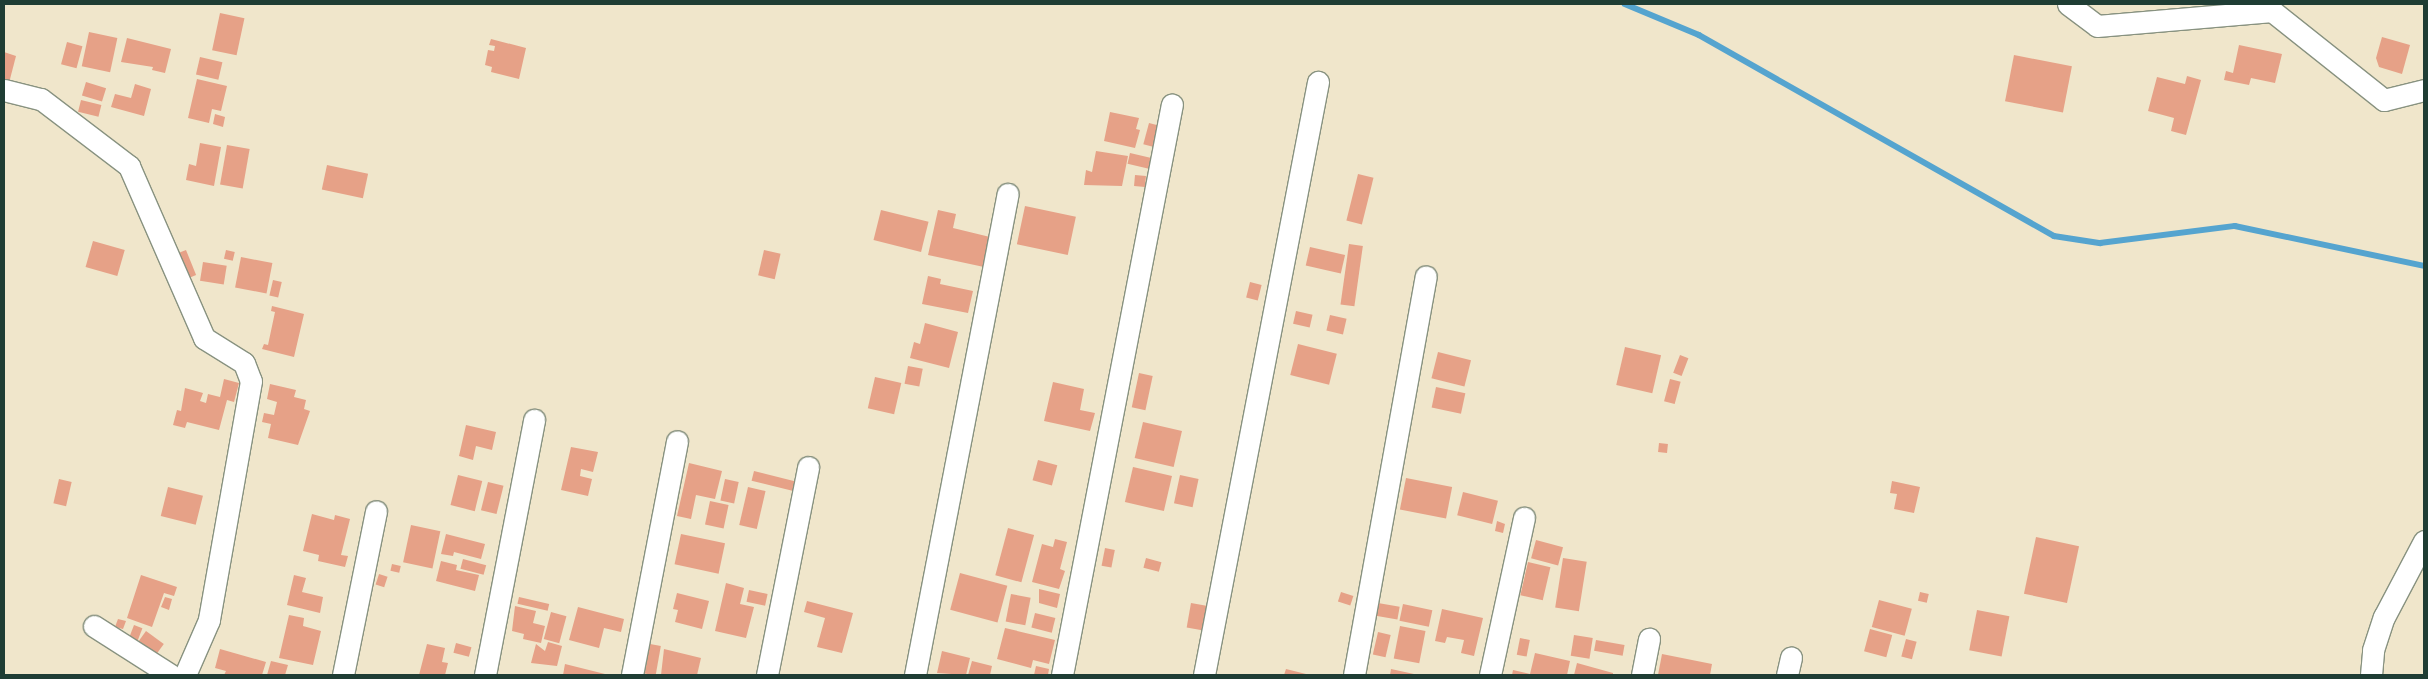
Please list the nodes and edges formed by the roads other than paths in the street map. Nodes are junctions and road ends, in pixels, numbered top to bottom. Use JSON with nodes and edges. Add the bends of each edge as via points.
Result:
{"nodes":[{"id":1,"x":2068,"y":4,"type":"edge"},
{"id":2,"x":1318,"y":82,"type":"dead end"},
{"id":3,"x":4,"y":90,"type":"edge"},
{"id":4,"x":2424,"y":90,"type":"edge"},
{"id":5,"x":1172,"y":104,"type":"dead end"},
{"id":6,"x":1008,"y":194,"type":"dead end"},
{"id":7,"x":1426,"y":276,"type":"dead end"},
{"id":8,"x":534,"y":420,"type":"dead end"},
{"id":9,"x":677,"y":441,"type":"dead end"},
{"id":10,"x":808,"y":466,"type":"dead end"},
{"id":11,"x":376,"y":511,"type":"dead end"},
{"id":12,"x":1524,"y":518,"type":"dead end"},
{"id":13,"x":2424,"y":541,"type":"edge"},
{"id":14,"x":94,"y":626,"type":"dead end"},
{"id":15,"x":1649,"y":639,"type":"dead end"},
{"id":16,"x":171,"y":675,"type":"edge"},
{"id":17,"x":185,"y":675,"type":"edge"},
{"id":18,"x":343,"y":675,"type":"edge"},
{"id":19,"x":485,"y":675,"type":"edge"},
{"id":20,"x":632,"y":675,"type":"edge"},
{"id":21,"x":767,"y":675,"type":"edge"},
{"id":22,"x":915,"y":675,"type":"edge"},
{"id":23,"x":1062,"y":675,"type":"edge"},
{"id":24,"x":1204,"y":675,"type":"edge"},
{"id":25,"x":1354,"y":675,"type":"edge"},
{"id":26,"x":1490,"y":675,"type":"edge"},
{"id":27,"x":1642,"y":675,"type":"edge"},
{"id":28,"x":2371,"y":675,"type":"edge"}],
"edges":[{"from":1,"to":4,"type":"street","via":[[2097,26],[2272,12],[2384,100]]},
{"from":2,"to":24,"type":"street"},
{"from":3,"to":17,"type":"street","via":[[41,99],[129,166],[204,338],[244,363],[251,381],[209,620]]},
{"from":5,"to":23,"type":"street"},
{"from":6,"to":22,"type":"street"},
{"from":7,"to":25,"type":"street"},
{"from":8,"to":19,"type":"street"},
{"from":9,"to":20,"type":"street"},
{"from":10,"to":21,"type":"street"},
{"from":11,"to":18,"type":"street"},
{"from":12,"to":26,"type":"street"},
{"from":13,"to":28,"type":"street","via":[[2384,617],[2374,650]]},
{"from":14,"to":16,"type":"street"},
{"from":15,"to":27,"type":"street"}]}
